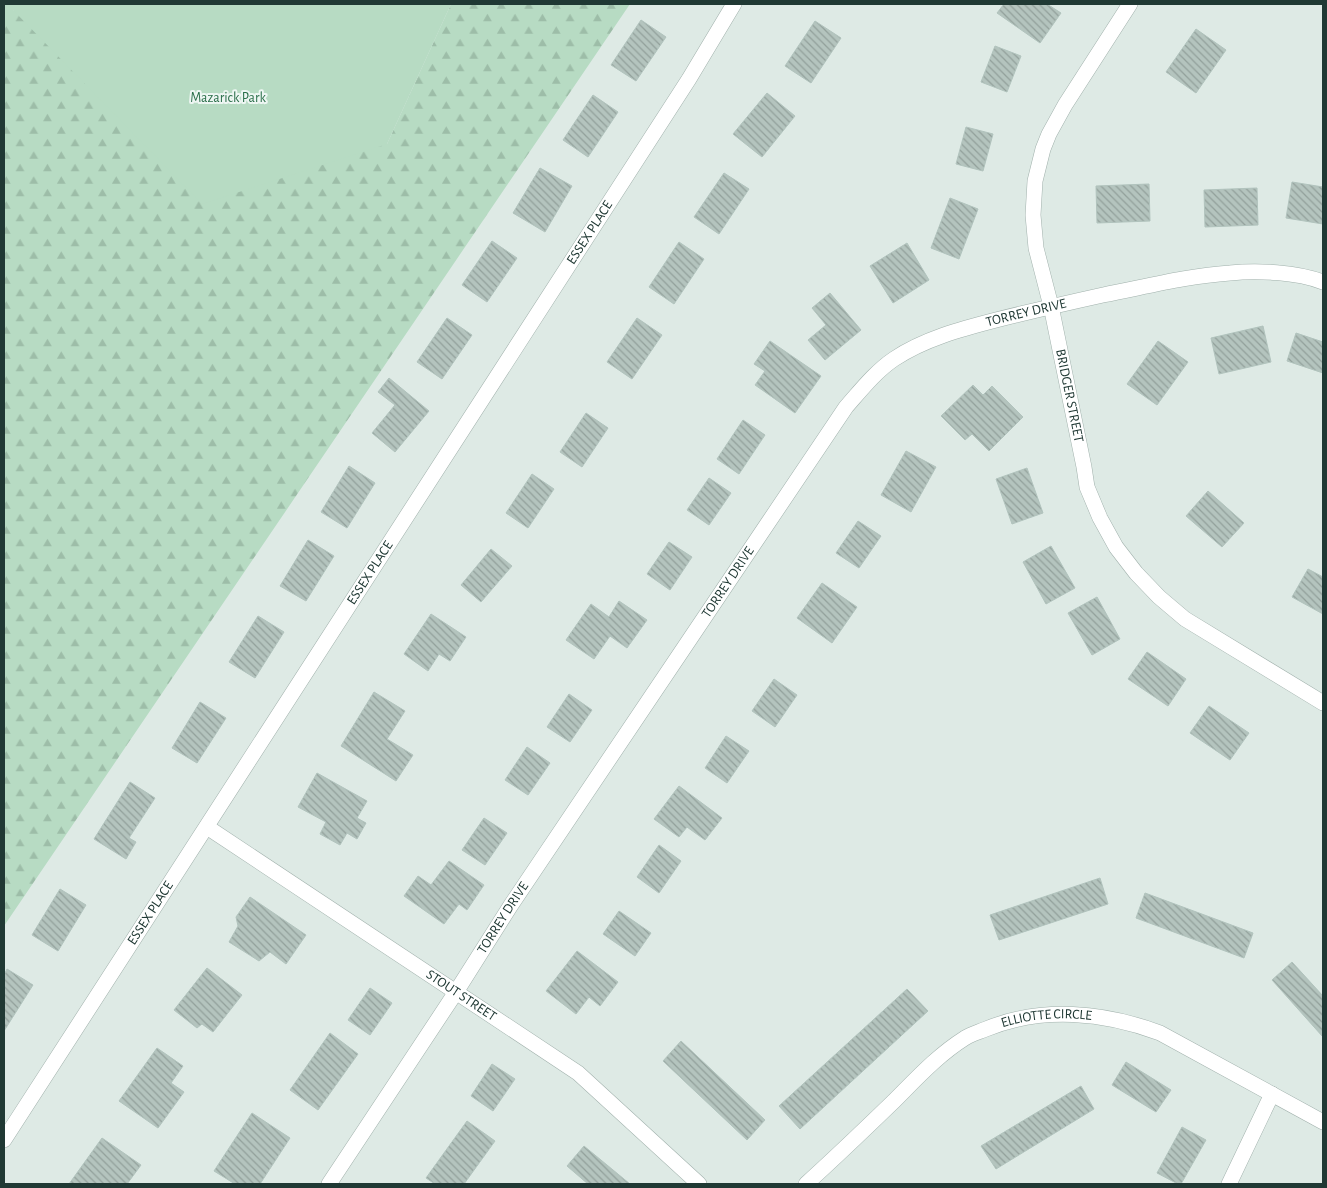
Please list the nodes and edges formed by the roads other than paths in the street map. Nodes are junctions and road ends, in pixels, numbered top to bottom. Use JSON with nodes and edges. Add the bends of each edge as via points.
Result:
{"nodes":[{"id":1,"x":734,"y":4,"type":"edge"},
{"id":2,"x":1130,"y":4,"type":"edge"},
{"id":3,"x":1323,"y":282,"type":"edge"},
{"id":4,"x":1051,"y":306,"type":"junction"},
{"id":5,"x":1323,"y":703,"type":"edge"},
{"id":6,"x":207,"y":826,"type":"junction"},
{"id":7,"x":456,"y":992,"type":"junction"},
{"id":8,"x":1272,"y":1094,"type":"junction"},
{"id":9,"x":1323,"y":1122,"type":"edge"},
{"id":10,"x":4,"y":1140,"type":"edge"},
{"id":11,"x":329,"y":1184,"type":"edge"},
{"id":12,"x":699,"y":1184,"type":"edge"},
{"id":13,"x":806,"y":1184,"type":"edge"},
{"id":14,"x":1229,"y":1184,"type":"edge"}],
"edges":[{"from":1,"to":6,"type":"street","name":"ESSEX PLACE","via":[[689,79]]},
{"from":2,"to":4,"type":"street","name":"BRIDGER STREET","via":[[1065,105],[1043,149],[1035,181],[1033,215],[1036,248]]},
{"from":3,"to":4,"type":"street","name":"TORREY DRIVE","via":[[1280,273],[1231,272]]},
{"from":4,"to":5,"type":"street","name":"BRIDGER STREET","via":[[1087,488],[1116,547],[1159,597],[1185,618]]},
{"from":4,"to":7,"type":"street","name":"TORREY DRIVE","via":[[958,330],[925,343],[894,359],[870,378],[840,416]]},
{"from":6,"to":7,"type":"street","name":"STOUT STREET"},
{"from":6,"to":10,"type":"street","name":"ESSEX PLACE"},
{"from":7,"to":11,"type":"street","name":"TORREY DRIVE"},
{"from":7,"to":12,"type":"street","name":"STOUT STREET","via":[[578,1073]]},
{"from":8,"to":9,"type":"street","name":"ELLIOTTE CIRCLE"},
{"from":8,"to":13,"type":"street","name":"ELLIOTTE CIRCLE","via":[[1144,1027],[1079,1014],[1030,1017],[967,1037],[939,1056]]},
{"from":8,"to":14,"type":"street"}]}
